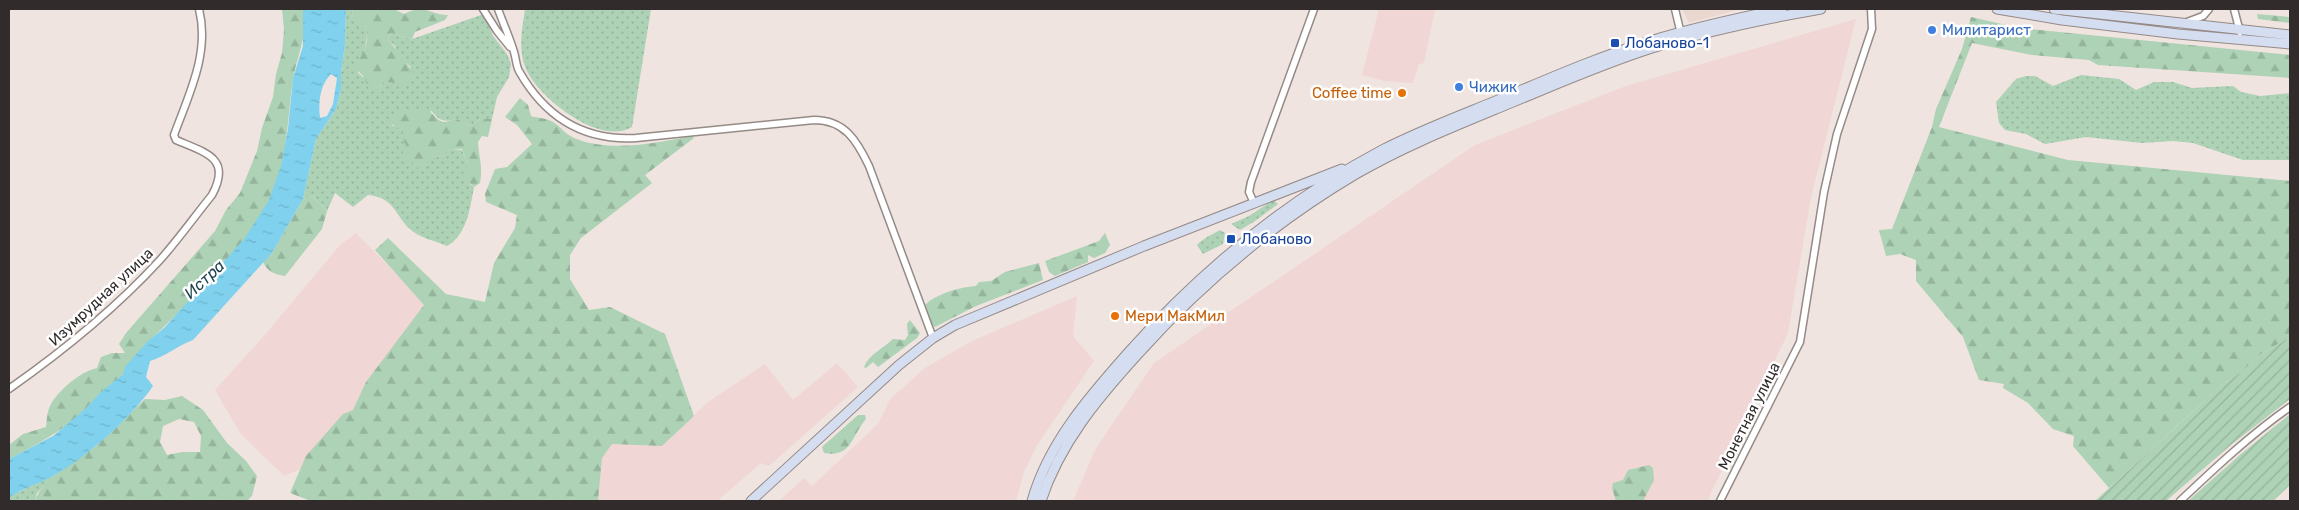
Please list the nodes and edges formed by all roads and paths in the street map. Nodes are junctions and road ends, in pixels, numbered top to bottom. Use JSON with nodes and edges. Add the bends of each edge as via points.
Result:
{"nodes":[{"id":1,"x":199,"y":9,"type":"edge"},
{"id":2,"x":484,"y":9,"type":"edge"},
{"id":3,"x":498,"y":9,"type":"edge"},
{"id":4,"x":1314,"y":9,"type":"edge"},
{"id":5,"x":1675,"y":9,"type":"edge"},
{"id":6,"x":1782,"y":9,"type":"edge"},
{"id":7,"x":1821,"y":9,"type":"edge"},
{"id":8,"x":1871,"y":9,"type":"edge"},
{"id":9,"x":1996,"y":9,"type":"edge"},
{"id":10,"x":2054,"y":9,"type":"edge"},
{"id":11,"x":2209,"y":9,"type":"edge"},
{"id":12,"x":2234,"y":9,"type":"edge"},
{"id":13,"x":2179,"y":24,"type":"junction"},
{"id":14,"x":2241,"y":35,"type":"junction"},
{"id":15,"x":2290,"y":35,"type":"edge"},
{"id":16,"x":1681,"y":36,"type":"junction"},
{"id":17,"x":2290,"y":44,"type":"edge"},
{"id":18,"x":514,"y":52,"type":"junction"},
{"id":19,"x":1362,"y":162,"type":"junction"},
{"id":20,"x":1291,"y":189,"type":"junction"},
{"id":21,"x":1254,"y":202,"type":"junction"},
{"id":22,"x":1304,"y":204,"type":"junction"},
{"id":23,"x":933,"y":338,"type":"junction"},
{"id":24,"x":9,"y":389,"type":"edge"},
{"id":25,"x":2290,"y":407,"type":"edge"},
{"id":26,"x":751,"y":501,"type":"edge"},
{"id":27,"x":1032,"y":501,"type":"edge"},
{"id":28,"x":1042,"y":501,"type":"edge"},
{"id":29,"x":1720,"y":501,"type":"edge"},
{"id":30,"x":2180,"y":501,"type":"edge"}],
"edges":[{"from":1,"to":24,"type":"street","name":"Изумрудная улица","via":[[203,48],[174,135],[176,140],[214,158],[220,169],[218,183],[161,259],[133,287],[63,351]]},
{"from":2,"to":18,"type":"street"},
{"from":3,"to":18,"type":"street"},
{"from":4,"to":21,"type":"street","via":[[1251,182],[1249,192]]},
{"from":5,"to":16,"type":"street"},
{"from":6,"to":16,"type":"main road"},
{"from":7,"to":16,"type":"main road"},
{"from":8,"to":29,"type":"street","name":"Монетная улица","via":[[1872,29],[1837,134],[1824,192],[1800,342]]},
{"from":9,"to":14,"type":"main road","via":[[2062,20]]},
{"from":10,"to":13,"type":"main road"},
{"from":11,"to":13,"type":"street","via":[[2195,20]]},
{"from":12,"to":14,"type":"street"},
{"from":13,"to":14,"type":"main road"},
{"from":14,"to":15,"type":"main road"},
{"from":14,"to":17,"type":"main road"},
{"from":16,"to":19,"type":"main road","via":[[1573,68],[1430,128]]},
{"from":16,"to":22,"type":"main road","via":[[1576,75],[1434,135]]},
{"from":18,"to":23,"type":"street","via":[[518,70],[547,106],[582,131],[595,136],[636,138],[814,120],[833,122],[842,127],[855,141],[869,166]]},
{"from":19,"to":20,"type":"main road"},
{"from":19,"to":22,"type":"main road"},
{"from":20,"to":21,"type":"main road"},
{"from":20,"to":22,"type":"main road"},
{"from":21,"to":23,"type":"main road","via":[[984,312]]},
{"from":22,"to":27,"type":"main road","via":[[1226,257],[1156,322],[1095,391],[1058,441]]},
{"from":22,"to":28,"type":"main road","via":[[1194,296],[1131,362],[1066,444]]},
{"from":23,"to":26,"type":"main road","via":[[882,380]]},
{"from":25,"to":30,"type":"street","via":[[2254,434]]}]}
